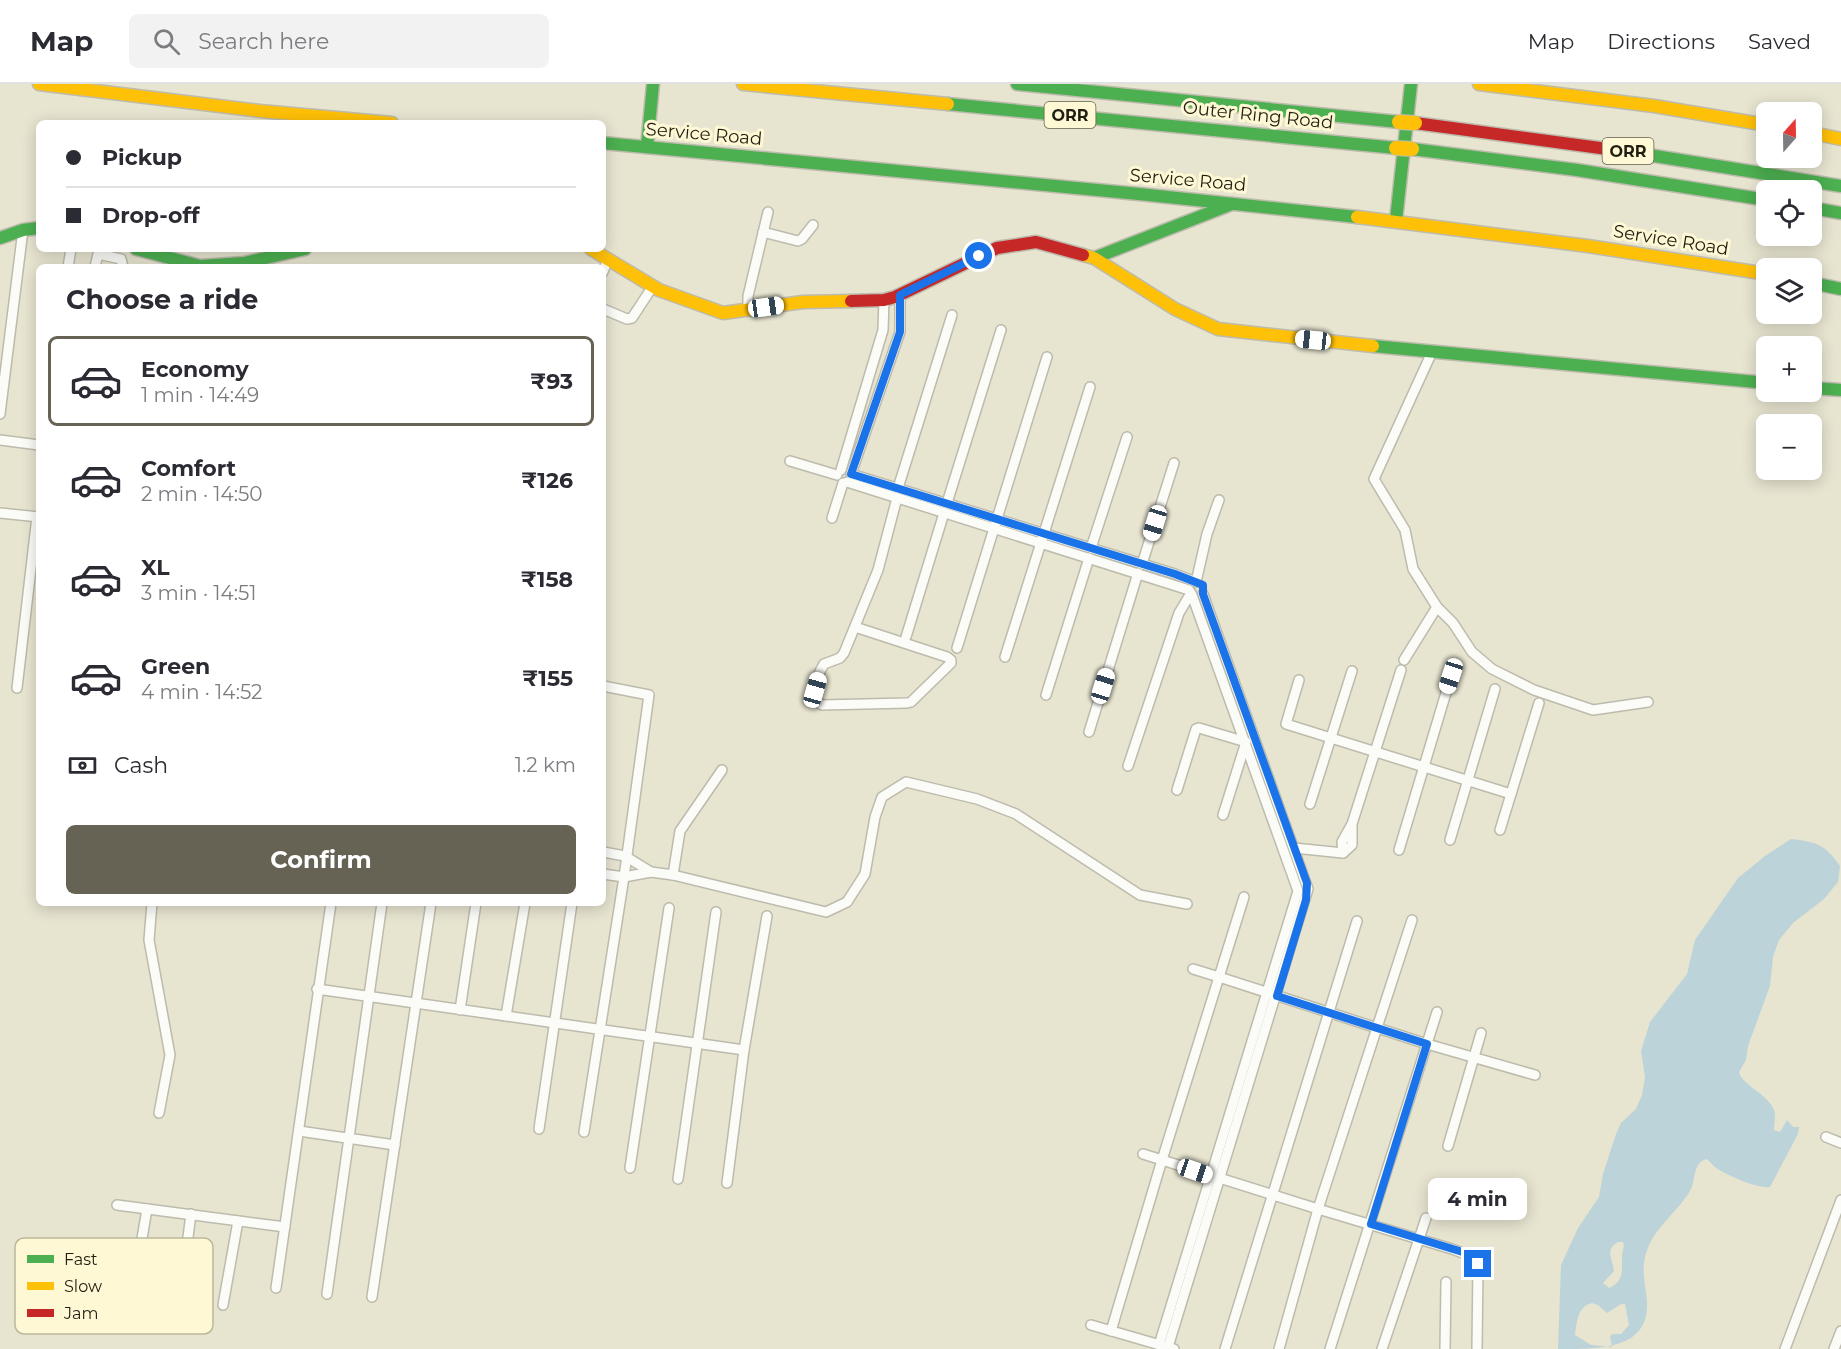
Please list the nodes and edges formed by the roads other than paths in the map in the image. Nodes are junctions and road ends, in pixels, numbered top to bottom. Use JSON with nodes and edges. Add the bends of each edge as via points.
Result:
{"nodes":[{"id":1,"x":39,"y":84,"type":"edge"},
{"id":2,"x":653,"y":84,"type":"edge"},
{"id":3,"x":743,"y":84,"type":"edge"},
{"id":4,"x":1017,"y":84,"type":"edge"},
{"id":5,"x":1411,"y":84,"type":"edge"},
{"id":6,"x":1479,"y":84,"type":"edge"},
{"id":7,"x":1540,"y":87,"type":"edge"},
{"id":8,"x":359,"y":120,"type":"edge"},
{"id":9,"x":1756,"y":123,"type":"edge"},
{"id":10,"x":1822,"y":135,"type":"edge"},
{"id":11,"x":1841,"y":139,"type":"edge"},
{"id":12,"x":606,"y":143,"type":"edge"},
{"id":13,"x":647,"y":147,"type":"junction"},
{"id":14,"x":1841,"y":186,"type":"edge"},
{"id":15,"x":1756,"y":198,"type":"edge"},
{"id":16,"x":1236,"y":203,"type":"junction"},
{"id":17,"x":1822,"y":210,"type":"edge"},
{"id":18,"x":768,"y":212,"type":"dead end"},
{"id":19,"x":1841,"y":213,"type":"edge"},
{"id":20,"x":1396,"y":220,"type":"junction"},
{"id":21,"x":813,"y":225,"type":"dead end"},
{"id":22,"x":36,"y":228,"type":"edge"},
{"id":23,"x":23,"y":230,"type":"junction"},
{"id":24,"x":763,"y":232,"type":"junction"},
{"id":25,"x":2,"y":234,"type":"edge"},
{"id":26,"x":147,"y":252,"type":"edge"},
{"id":27,"x":292,"y":252,"type":"edge"},
{"id":28,"x":597,"y":252,"type":"edge"},
{"id":29,"x":117,"y":253,"type":"edge"},
{"id":30,"x":608,"y":258,"type":"junction"},
{"id":31,"x":1094,"y":258,"type":"junction"},
{"id":32,"x":96,"y":264,"type":"edge"},
{"id":33,"x":189,"y":264,"type":"edge"},
{"id":34,"x":233,"y":264,"type":"edge"},
{"id":35,"x":606,"y":264,"type":"edge"},
{"id":36,"x":1756,"y":272,"type":"edge"},
{"id":37,"x":653,"y":286,"type":"junction"},
{"id":38,"x":1822,"y":286,"type":"edge"},
{"id":39,"x":1841,"y":290,"type":"edge"},
{"id":40,"x":900,"y":295,"type":"junction"},
{"id":41,"x":884,"y":300,"type":"junction"},
{"id":42,"x":606,"y":310,"type":"edge"},
{"id":43,"x":748,"y":310,"type":"junction"},
{"id":44,"x":952,"y":315,"type":"dead end"},
{"id":45,"x":1001,"y":330,"type":"dead end"},
{"id":46,"x":1432,"y":352,"type":"junction"},
{"id":47,"x":1047,"y":357,"type":"dead end"},
{"id":48,"x":1756,"y":382,"type":"edge"},
{"id":49,"x":1090,"y":387,"type":"dead end"},
{"id":50,"x":1822,"y":389,"type":"edge"},
{"id":51,"x":1841,"y":390,"type":"edge"},
{"id":52,"x":0,"y":414,"type":"edge"},
{"id":53,"x":1126,"y":437,"type":"dead end"},
{"id":54,"x":0,"y":440,"type":"edge"},
{"id":55,"x":36,"y":445,"type":"edge"},
{"id":56,"x":790,"y":461,"type":"dead end"},
{"id":57,"x":1174,"y":463,"type":"dead end"},
{"id":58,"x":844,"y":477,"type":"junction"},
{"id":59,"x":897,"y":493,"type":"junction"},
{"id":60,"x":1219,"y":500,"type":"dead end"},
{"id":61,"x":945,"y":508,"type":"junction"},
{"id":62,"x":0,"y":513,"type":"edge"},
{"id":63,"x":36,"y":517,"type":"edge"},
{"id":64,"x":832,"y":518,"type":"dead end"},
{"id":65,"x":995,"y":523,"type":"junction"},
{"id":66,"x":36,"y":533,"type":"edge"},
{"id":67,"x":1042,"y":538,"type":"junction"},
{"id":68,"x":1090,"y":553,"type":"junction"},
{"id":69,"x":1140,"y":568,"type":"junction"},
{"id":70,"x":1194,"y":591,"type":"junction"},
{"id":71,"x":1437,"y":608,"type":"junction"},
{"id":72,"x":855,"y":627,"type":"junction"},
{"id":73,"x":906,"y":637,"type":"dead end"},
{"id":74,"x":957,"y":648,"type":"dead end"},
{"id":75,"x":1005,"y":657,"type":"dead end"},
{"id":76,"x":1352,"y":671,"type":"dead end"},
{"id":77,"x":1451,"y":676,"type":"dead end"},
{"id":78,"x":1299,"y":680,"type":"dead end"},
{"id":79,"x":606,"y":687,"type":"edge"},
{"id":80,"x":17,"y":688,"type":"dead end"},
{"id":81,"x":1495,"y":689,"type":"dead end"},
{"id":82,"x":1046,"y":695,"type":"dead end"},
{"id":83,"x":1648,"y":702,"type":"dead end"},
{"id":84,"x":1539,"y":703,"type":"dead end"},
{"id":85,"x":1089,"y":732,"type":"dead end"},
{"id":86,"x":1329,"y":738,"type":"junction"},
{"id":87,"x":1246,"y":742,"type":"junction"},
{"id":88,"x":1376,"y":752,"type":"junction"},
{"id":89,"x":1128,"y":766,"type":"dead end"},
{"id":90,"x":1422,"y":766,"type":"junction"},
{"id":91,"x":722,"y":770,"type":"dead end"},
{"id":92,"x":1468,"y":781,"type":"junction"},
{"id":93,"x":1177,"y":790,"type":"dead end"},
{"id":94,"x":1510,"y":794,"type":"junction"},
{"id":95,"x":1310,"y":804,"type":"dead end"},
{"id":96,"x":1222,"y":815,"type":"dead end"},
{"id":97,"x":1500,"y":830,"type":"dead end"},
{"id":98,"x":1450,"y":840,"type":"dead end"},
{"id":99,"x":1294,"y":848,"type":"junction"},
{"id":100,"x":1399,"y":850,"type":"dead end"},
{"id":101,"x":606,"y":853,"type":"edge"},
{"id":102,"x":625,"y":856,"type":"junction"},
{"id":103,"x":651,"y":872,"type":"junction"},
{"id":104,"x":606,"y":874,"type":"edge"},
{"id":105,"x":673,"y":875,"type":"junction"},
{"id":106,"x":624,"y":877,"type":"junction"},
{"id":107,"x":1244,"y":897,"type":"dead end"},
{"id":108,"x":1187,"y":904,"type":"dead end"},
{"id":109,"x":152,"y":906,"type":"edge"},
{"id":110,"x":331,"y":906,"type":"edge"},
{"id":111,"x":382,"y":906,"type":"edge"},
{"id":112,"x":431,"y":906,"type":"edge"},
{"id":113,"x":476,"y":906,"type":"edge"},
{"id":114,"x":524,"y":906,"type":"edge"},
{"id":115,"x":572,"y":906,"type":"edge"},
{"id":116,"x":669,"y":908,"type":"dead end"},
{"id":117,"x":716,"y":912,"type":"dead end"},
{"id":118,"x":767,"y":916,"type":"dead end"},
{"id":119,"x":1412,"y":920,"type":"dead end"},
{"id":120,"x":1357,"y":921,"type":"dead end"},
{"id":121,"x":1194,"y":969,"type":"dead end"},
{"id":122,"x":1219,"y":977,"type":"junction"},
{"id":123,"x":317,"y":989,"type":"junction"},
{"id":124,"x":1272,"y":994,"type":"junction"},
{"id":125,"x":368,"y":996,"type":"junction"},
{"id":126,"x":417,"y":1003,"type":"junction"},
{"id":127,"x":460,"y":1010,"type":"junction"},
{"id":128,"x":1330,"y":1011,"type":"junction"},
{"id":129,"x":1437,"y":1012,"type":"dead end"},
{"id":130,"x":506,"y":1016,"type":"junction"},
{"id":131,"x":554,"y":1023,"type":"junction"},
{"id":132,"x":1378,"y":1027,"type":"junction"},
{"id":133,"x":600,"y":1030,"type":"junction"},
{"id":134,"x":1481,"y":1033,"type":"dead end"},
{"id":135,"x":651,"y":1037,"type":"junction"},
{"id":136,"x":697,"y":1043,"type":"junction"},
{"id":137,"x":1427,"y":1044,"type":"junction"},
{"id":138,"x":744,"y":1050,"type":"junction"},
{"id":139,"x":1475,"y":1058,"type":"junction"},
{"id":140,"x":1534,"y":1075,"type":"dead end"},
{"id":141,"x":159,"y":1113,"type":"dead end"},
{"id":142,"x":539,"y":1129,"type":"dead end"},
{"id":143,"x":299,"y":1131,"type":"junction"},
{"id":144,"x":584,"y":1132,"type":"dead end"},
{"id":145,"x":1826,"y":1137,"type":"dead end"},
{"id":146,"x":348,"y":1138,"type":"junction"},
{"id":147,"x":1841,"y":1143,"type":"edge"},
{"id":148,"x":395,"y":1145,"type":"junction"},
{"id":149,"x":1448,"y":1146,"type":"dead end"},
{"id":150,"x":1143,"y":1154,"type":"dead end"},
{"id":151,"x":1162,"y":1160,"type":"junction"},
{"id":152,"x":630,"y":1168,"type":"dead end"},
{"id":153,"x":1216,"y":1178,"type":"junction"},
{"id":154,"x":678,"y":1179,"type":"dead end"},
{"id":155,"x":727,"y":1183,"type":"dead end"},
{"id":156,"x":1273,"y":1195,"type":"junction"},
{"id":157,"x":1841,"y":1200,"type":"edge"},
{"id":158,"x":117,"y":1205,"type":"dead end"},
{"id":159,"x":147,"y":1209,"type":"junction"},
{"id":160,"x":1318,"y":1209,"type":"junction"},
{"id":161,"x":191,"y":1215,"type":"junction"},
{"id":162,"x":1426,"y":1218,"type":"dead end"},
{"id":163,"x":238,"y":1221,"type":"junction"},
{"id":164,"x":1371,"y":1224,"type":"junction"},
{"id":165,"x":285,"y":1227,"type":"junction"},
{"id":166,"x":142,"y":1238,"type":"edge"},
{"id":167,"x":188,"y":1238,"type":"edge"},
{"id":168,"x":1419,"y":1239,"type":"junction"},
{"id":169,"x":1446,"y":1282,"type":"dead end"},
{"id":170,"x":276,"y":1288,"type":"dead end"},
{"id":171,"x":327,"y":1294,"type":"dead end"},
{"id":172,"x":372,"y":1297,"type":"dead end"},
{"id":173,"x":223,"y":1305,"type":"dead end"},
{"id":174,"x":1091,"y":1325,"type":"dead end"},
{"id":175,"x":1111,"y":1330,"type":"junction"},
{"id":176,"x":1841,"y":1331,"type":"edge"},
{"id":177,"x":1167,"y":1347,"type":"edge"},
{"id":178,"x":1225,"y":1349,"type":"edge"},
{"id":179,"x":1279,"y":1349,"type":"edge"},
{"id":180,"x":1330,"y":1349,"type":"edge"},
{"id":181,"x":1382,"y":1349,"type":"edge"},
{"id":182,"x":1445,"y":1349,"type":"edge"},
{"id":183,"x":1477,"y":1349,"type":"edge"},
{"id":184,"x":1785,"y":1349,"type":"edge"},
{"id":185,"x":1834,"y":1349,"type":"edge"}],
"edges":[{"from":1,"to":8,"type":"main road"},
{"from":2,"to":13,"type":"main road"},
{"from":3,"to":15,"type":"main road","name":"Outer Ring Road","number":"ORR","bridge":true,"via":[[1412,149]]},
{"from":4,"to":14,"type":"main road","name":"Outer Ring Road","number":"ORR","bridge":true,"via":[[1415,123],[1581,144]]},
{"from":5,"to":20,"type":"main road"},
{"from":6,"to":7,"type":"main road"},
{"from":7,"to":9,"type":"main road"},
{"from":10,"to":11,"type":"main road"},
{"from":12,"to":13,"type":"main road","name":"Service Road"},
{"from":13,"to":16,"type":"main road","name":"Service Road"},
{"from":16,"to":20,"type":"main road","name":"Service Road"},
{"from":16,"to":31,"type":"main road"},
{"from":17,"to":19,"type":"main road"},
{"from":18,"to":24,"type":"street"},
{"from":20,"to":36,"type":"main road","name":"Service Road"},
{"from":21,"to":24,"type":"street","via":[[798,241]]},
{"from":22,"to":23,"type":"main road"},
{"from":23,"to":25,"type":"main road"},
{"from":23,"to":52,"type":"street"},
{"from":24,"to":43,"type":"street"},
{"from":26,"to":33,"type":"main road"},
{"from":27,"to":34,"type":"main road"},
{"from":28,"to":30,"type":"main road"},
{"from":29,"to":32,"type":"street","via":[[98,254]]},
{"from":30,"to":35,"type":"street"},
{"from":30,"to":37,"type":"main road"},
{"from":31,"to":40,"type":"main road","via":[[1036,242],[997,248]]},
{"from":31,"to":46,"type":"main road","via":[[1175,309],[1218,329]]},
{"from":37,"to":42,"type":"street","via":[[632,318]]},
{"from":37,"to":43,"type":"main road","via":[[723,313]]},
{"from":38,"to":39,"type":"main road"},
{"from":40,"to":41,"type":"main road"},
{"from":40,"to":58,"type":"street","via":[[900,332]]},
{"from":41,"to":43,"type":"main road","via":[[802,302]]},
{"from":41,"to":58,"type":"street","via":[[883,330]]},
{"from":44,"to":59,"type":"street"},
{"from":45,"to":61,"type":"street"},
{"from":46,"to":48,"type":"main road"},
{"from":46,"to":71,"type":"street","via":[[1374,479],[1405,530],[1413,569]]},
{"from":47,"to":65,"type":"street"},
{"from":49,"to":67,"type":"street"},
{"from":50,"to":51,"type":"main road"},
{"from":53,"to":68,"type":"street"},
{"from":54,"to":55,"type":"street"},
{"from":56,"to":58,"type":"street"},
{"from":57,"to":69,"type":"street"},
{"from":58,"to":59,"type":"street"},
{"from":58,"to":64,"type":"street"},
{"from":59,"to":61,"type":"street"},
{"from":59,"to":72,"type":"street","via":[[878,570]]},
{"from":60,"to":70,"type":"street"},
{"from":61,"to":65,"type":"street"},
{"from":61,"to":73,"type":"street"},
{"from":62,"to":63,"type":"street"},
{"from":65,"to":67,"type":"street"},
{"from":65,"to":74,"type":"street"},
{"from":66,"to":80,"type":"street"},
{"from":67,"to":68,"type":"street"},
{"from":67,"to":75,"type":"street"},
{"from":68,"to":69,"type":"street"},
{"from":68,"to":82,"type":"street"},
{"from":69,"to":70,"type":"street"},
{"from":69,"to":85,"type":"street"},
{"from":70,"to":87,"type":"street"},
{"from":70,"to":89,"type":"street","via":[[1179,613]]},
{"from":70,"to":99,"type":"street"},
{"from":71,"to":83,"type":"street","via":[[1453,623],[1472,652],[1492,669],[1534,690],[1593,710]]},
{"from":71,"to":88,"type":"street","via":[[1403,665]]},
{"from":72,"to":72,"type":"street","via":[[947,657],[951,663],[908,703],[819,704],[815,690],[821,668],[842,656]]},
{"from":76,"to":86,"type":"street"},
{"from":77,"to":90,"type":"street"},
{"from":78,"to":86,"type":"street","via":[[1286,724]]},
{"from":79,"to":102,"type":"street","via":[[649,695]]},
{"from":81,"to":92,"type":"street"},
{"from":84,"to":94,"type":"street"},
{"from":86,"to":88,"type":"street"},
{"from":86,"to":95,"type":"street"},
{"from":87,"to":93,"type":"street","via":[[1196,729]]},
{"from":87,"to":96,"type":"street"},
{"from":87,"to":124,"type":"street","via":[[1298,886]]},
{"from":88,"to":90,"type":"street"},
{"from":88,"to":99,"type":"street","via":[[1342,842],[1343,853]]},
{"from":90,"to":92,"type":"street"},
{"from":90,"to":100,"type":"street"},
{"from":91,"to":105,"type":"street","via":[[681,831]]},
{"from":92,"to":94,"type":"street"},
{"from":92,"to":98,"type":"street"},
{"from":94,"to":97,"type":"street"},
{"from":99,"to":124,"type":"street","via":[[1308,889]]},
{"from":101,"to":102,"type":"street"},
{"from":102,"to":103,"type":"street"},
{"from":102,"to":106,"type":"street"},
{"from":103,"to":105,"type":"street"},
{"from":103,"to":106,"type":"street"},
{"from":104,"to":106,"type":"street"},
{"from":105,"to":108,"type":"street","via":[[826,912],[847,902],[865,874],[882,797],[906,782],[977,799],[1016,814],[1140,895]]},
{"from":106,"to":133,"type":"street"},
{"from":107,"to":122,"type":"street"},
{"from":109,"to":141,"type":"street","via":[[149,940],[170,1055]]},
{"from":110,"to":123,"type":"street"},
{"from":111,"to":125,"type":"street"},
{"from":112,"to":126,"type":"street"},
{"from":113,"to":127,"type":"street"},
{"from":114,"to":130,"type":"street"},
{"from":115,"to":131,"type":"street"},
{"from":116,"to":135,"type":"street"},
{"from":117,"to":136,"type":"street"},
{"from":118,"to":138,"type":"street"},
{"from":119,"to":132,"type":"street"},
{"from":120,"to":128,"type":"street"},
{"from":121,"to":122,"type":"street"},
{"from":122,"to":124,"type":"street"},
{"from":122,"to":151,"type":"street"},
{"from":123,"to":125,"type":"street"},
{"from":123,"to":143,"type":"street"},
{"from":124,"to":128,"type":"street"},
{"from":124,"to":153,"type":"street"},
{"from":125,"to":126,"type":"street"},
{"from":125,"to":146,"type":"street"},
{"from":126,"to":127,"type":"street"},
{"from":126,"to":148,"type":"street"},
{"from":127,"to":130,"type":"street"},
{"from":128,"to":132,"type":"street"},
{"from":128,"to":156,"type":"street"},
{"from":129,"to":137,"type":"street"},
{"from":130,"to":131,"type":"street"},
{"from":131,"to":133,"type":"street"},
{"from":131,"to":142,"type":"street"},
{"from":132,"to":137,"type":"street"},
{"from":132,"to":160,"type":"street"},
{"from":133,"to":135,"type":"street"},
{"from":133,"to":144,"type":"street"},
{"from":134,"to":139,"type":"street"},
{"from":135,"to":136,"type":"street"},
{"from":135,"to":152,"type":"street"},
{"from":136,"to":138,"type":"street"},
{"from":136,"to":154,"type":"street"},
{"from":137,"to":139,"type":"street"},
{"from":137,"to":164,"type":"street"},
{"from":138,"to":155,"type":"street"},
{"from":139,"to":140,"type":"street"},
{"from":139,"to":149,"type":"street"},
{"from":143,"to":146,"type":"street"},
{"from":143,"to":165,"type":"street"},
{"from":145,"to":147,"type":"street"},
{"from":146,"to":148,"type":"street"},
{"from":146,"to":171,"type":"street"},
{"from":148,"to":172,"type":"street"},
{"from":150,"to":151,"type":"street"},
{"from":151,"to":153,"type":"street"},
{"from":151,"to":175,"type":"street"},
{"from":153,"to":156,"type":"street"},
{"from":153,"to":177,"type":"street"},
{"from":156,"to":160,"type":"street"},
{"from":156,"to":178,"type":"street"},
{"from":157,"to":184,"type":"street"},
{"from":158,"to":159,"type":"street"},
{"from":159,"to":161,"type":"street"},
{"from":159,"to":166,"type":"street"},
{"from":160,"to":164,"type":"street"},
{"from":160,"to":179,"type":"street"},
{"from":161,"to":163,"type":"street"},
{"from":161,"to":167,"type":"street"},
{"from":162,"to":168,"type":"street"},
{"from":163,"to":165,"type":"street"},
{"from":163,"to":173,"type":"street"},
{"from":164,"to":168,"type":"street"},
{"from":164,"to":180,"type":"street"},
{"from":165,"to":170,"type":"street"},
{"from":168,"to":181,"type":"street"},
{"from":168,"to":183,"type":"street","via":[[1476,1258]]},
{"from":169,"to":182,"type":"street"},
{"from":174,"to":175,"type":"street"},
{"from":175,"to":177,"type":"street"},
{"from":176,"to":185,"type":"street"}]}
